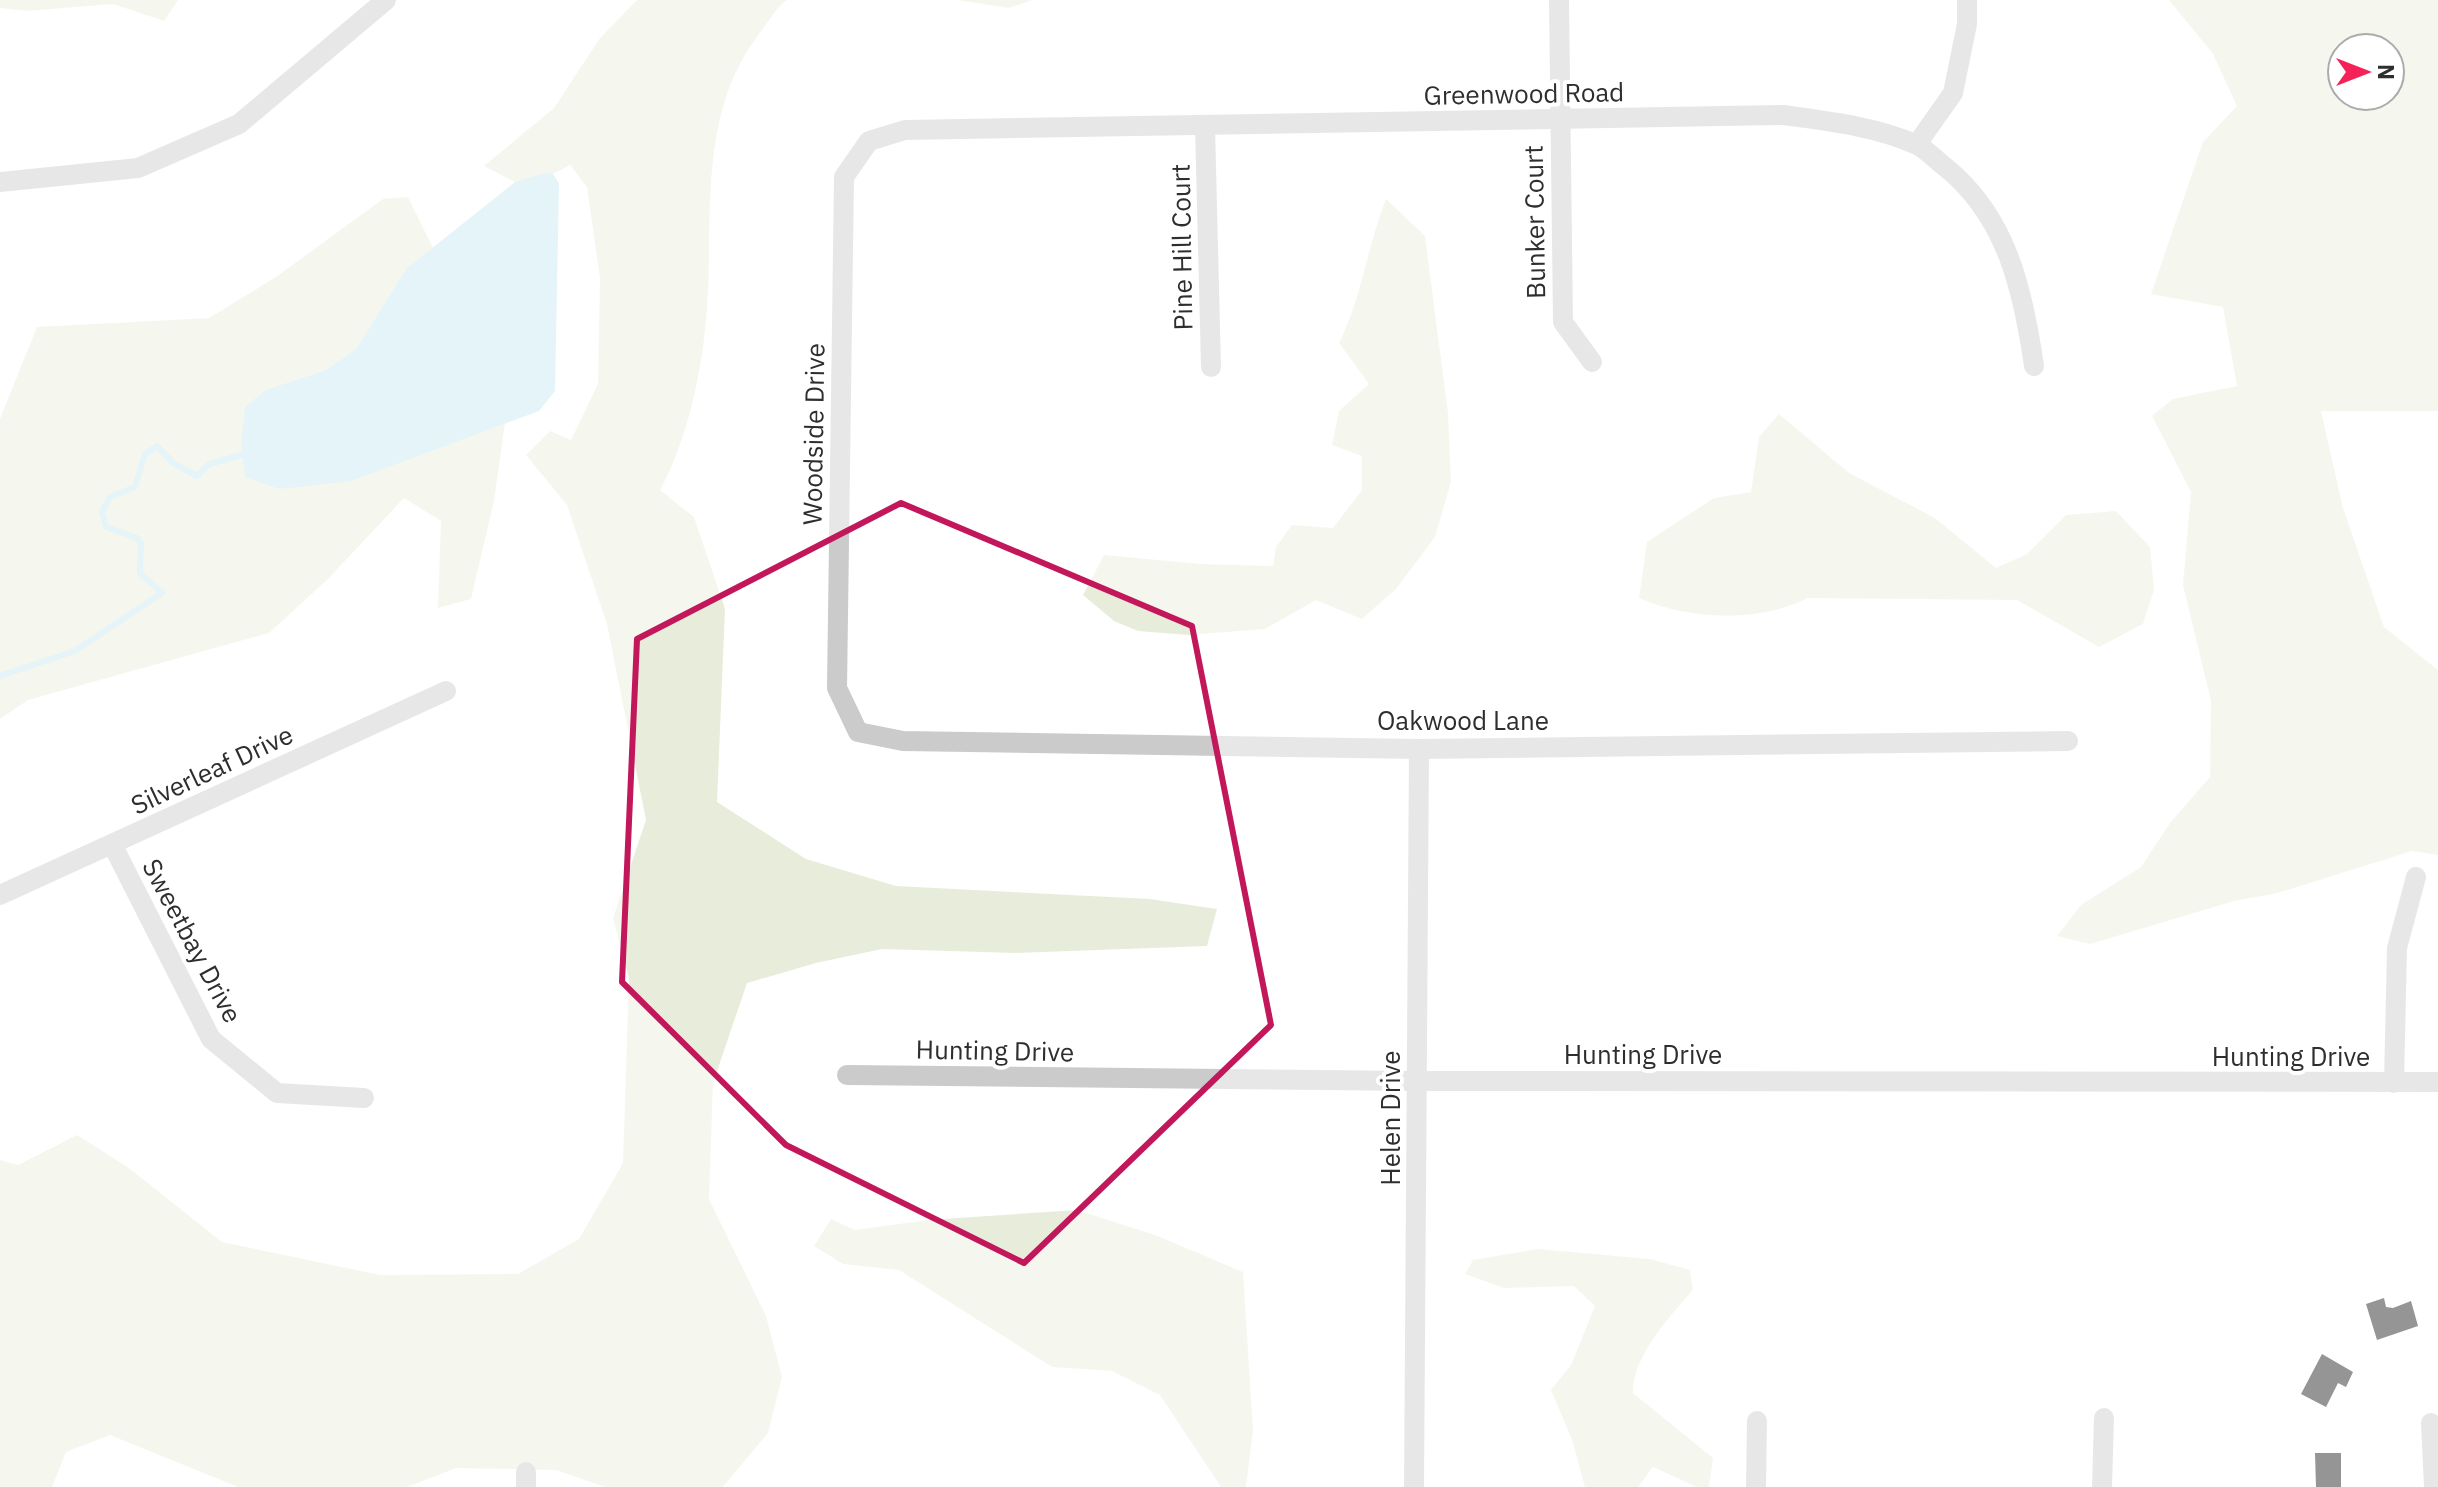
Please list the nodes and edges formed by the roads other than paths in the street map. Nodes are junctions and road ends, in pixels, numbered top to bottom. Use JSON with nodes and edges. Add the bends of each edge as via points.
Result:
{"nodes":[{"id":1,"x":386,"y":0,"type":"edge"},
{"id":2,"x":1559,"y":0,"type":"edge"},
{"id":3,"x":1967,"y":0,"type":"edge"},
{"id":4,"x":1559,"y":119,"type":"junction"},
{"id":5,"x":1205,"y":126,"type":"junction"},
{"id":6,"x":869,"y":141,"type":"joint"},
{"id":7,"x":1917,"y":144,"type":"junction"},
{"id":8,"x":0,"y":182,"type":"edge"},
{"id":9,"x":1592,"y":362,"type":"dead end"},
{"id":10,"x":2034,"y":366,"type":"dead end"},
{"id":11,"x":1211,"y":367,"type":"dead end"},
{"id":12,"x":446,"y":691,"type":"dead end"},
{"id":13,"x":858,"y":732,"type":"joint"},
{"id":14,"x":2068,"y":741,"type":"dead end"},
{"id":15,"x":1419,"y":749,"type":"junction"},
{"id":16,"x":112,"y":844,"type":"junction"},
{"id":17,"x":2416,"y":877,"type":"dead end"},
{"id":18,"x":0,"y":895,"type":"edge"},
{"id":19,"x":847,"y":1075,"type":"dead end"},
{"id":20,"x":1417,"y":1081,"type":"junction"},
{"id":21,"x":2438,"y":1082,"type":"edge"},
{"id":22,"x":2394,"y":1083,"type":"junction"},
{"id":23,"x":364,"y":1098,"type":"dead end"},
{"id":24,"x":2104,"y":1418,"type":"dead end"},
{"id":25,"x":1757,"y":1421,"type":"dead end"},
{"id":26,"x":2431,"y":1423,"type":"dead end"},
{"id":27,"x":1414,"y":1487,"type":"edge"},
{"id":28,"x":1756,"y":1487,"type":"edge"},
{"id":29,"x":2102,"y":1487,"type":"edge"},
{"id":30,"x":2434,"y":1487,"type":"edge"}],
"edges":[{"from":1,"to":8,"type":"street","via":[[239,124],[138,168]]},
{"from":2,"to":4,"type":"street","name":"Bunker Court"},
{"from":3,"to":7,"type":"street","via":[[1953,93]]},
{"from":4,"to":5,"type":"street","name":"Greenwood Road"},
{"from":4,"to":7,"type":"street","name":"Greenwood Road","via":[[1783,115],[1837,122]]},
{"from":4,"to":9,"type":"street","name":"Bunker Court","via":[[1563,322]]},
{"from":5,"to":6,"type":"street","name":"Greenwood Road","via":[[905,130]]},
{"from":5,"to":11,"type":"street","name":"Pine Hill Court"},
{"from":6,"to":13,"type":"street","name":"Woodside Drive","via":[[844,177],[837,688]]},
{"from":7,"to":10,"type":"street","name":"Greenwood Road","via":[[1967,184],[2002,237],[2024,298]]},
{"from":12,"to":16,"type":"street","name":"Silverleaf Drive"},
{"from":13,"to":15,"type":"street","name":"Oakwood Lane","via":[[903,741]]},
{"from":14,"to":15,"type":"street","name":"Oakwood Lane"},
{"from":15,"to":20,"type":"street","name":"Helen Drive"},
{"from":16,"to":18,"type":"street","name":"Silverleaf Drive"},
{"from":16,"to":23,"type":"street","name":"Sweetbay Drive","via":[[211,1039],[277,1093]]},
{"from":17,"to":22,"type":"street","via":[[2397,948]]},
{"from":19,"to":20,"type":"street","name":"Hunting Drive"},
{"from":20,"to":22,"type":"street","name":"Hunting Drive"},
{"from":20,"to":27,"type":"street","name":"Helen Drive"},
{"from":21,"to":22,"type":"street","name":"Hunting Drive"},
{"from":24,"to":29,"type":"street"},
{"from":25,"to":28,"type":"street"},
{"from":26,"to":30,"type":"street"}]}
